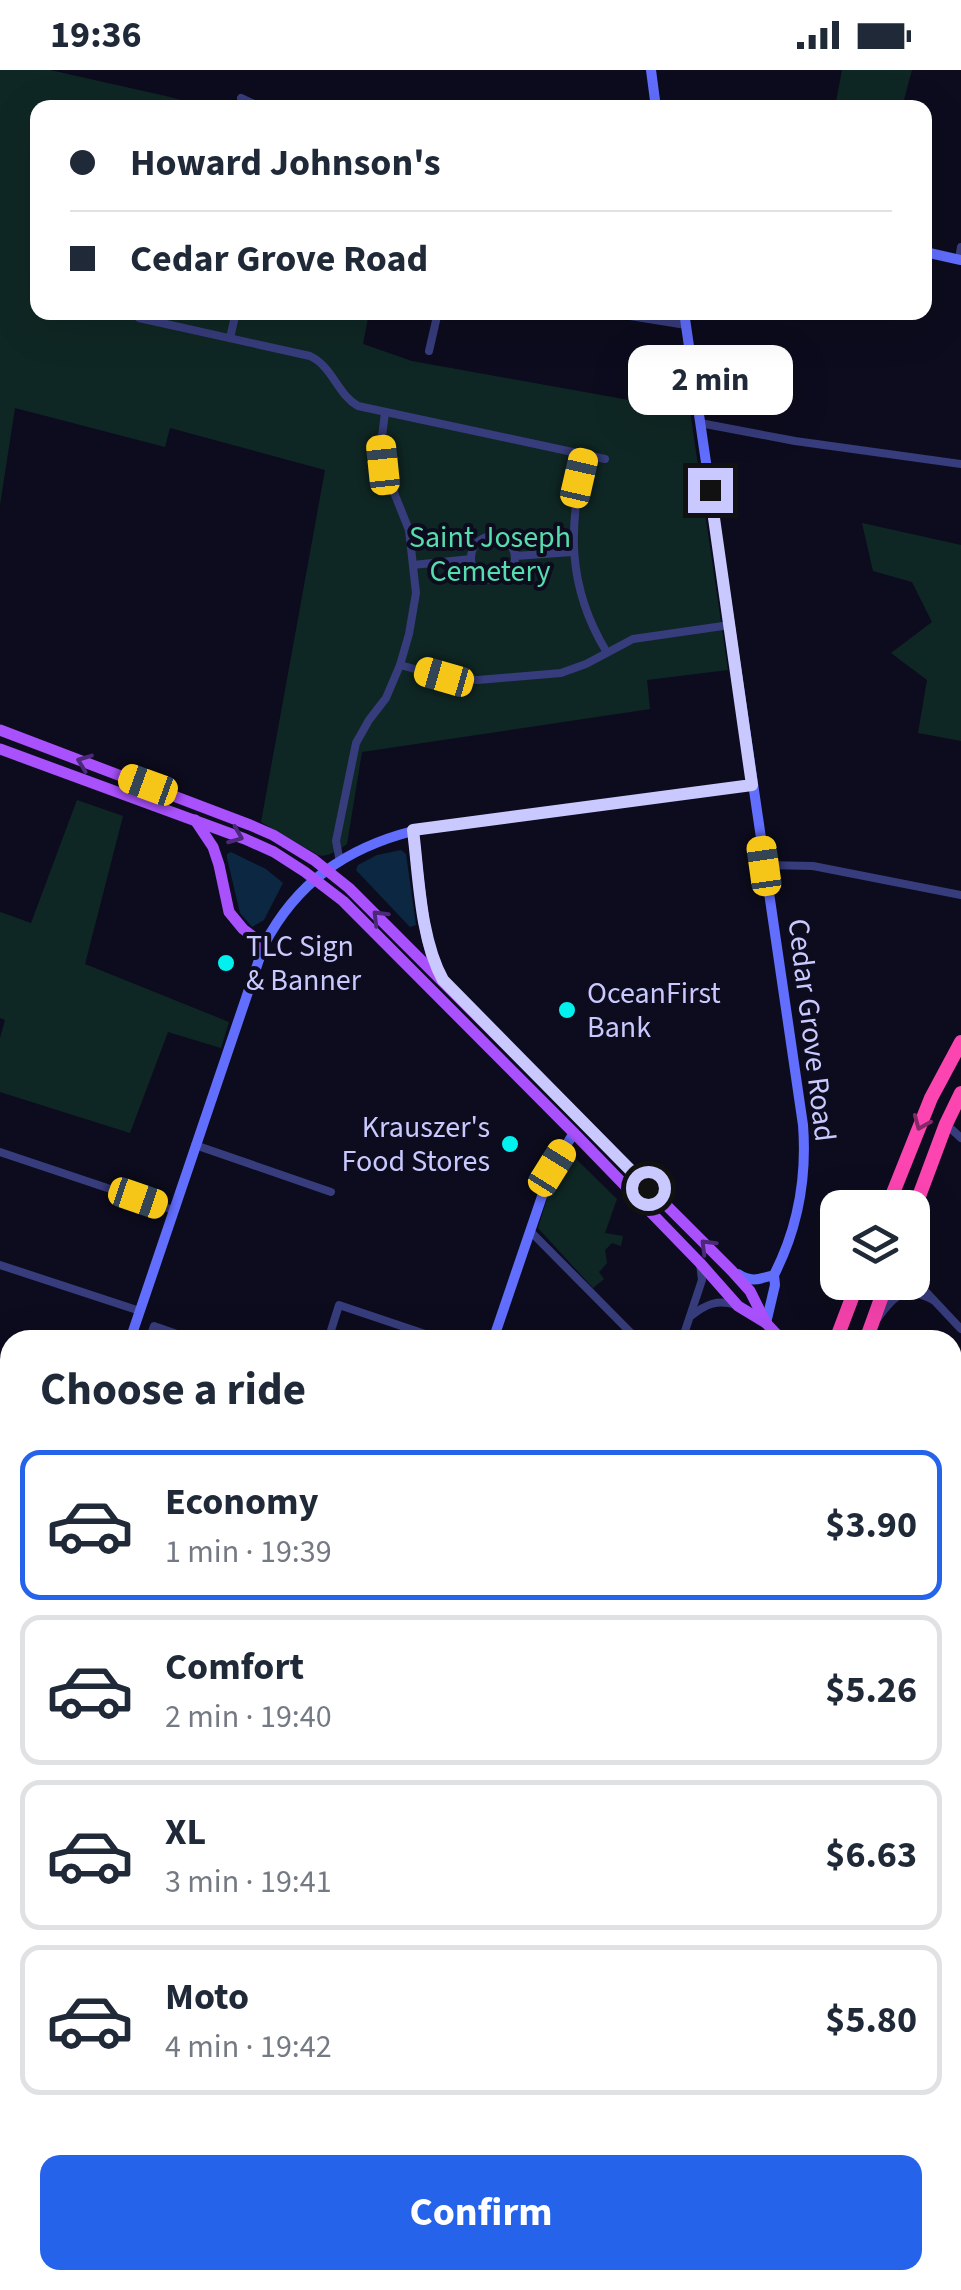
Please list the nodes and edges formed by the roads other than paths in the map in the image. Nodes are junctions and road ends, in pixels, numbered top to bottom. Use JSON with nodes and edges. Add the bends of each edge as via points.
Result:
{"nodes":[{"id":1,"x":651,"y":70,"type":"edge"},
{"id":2,"x":241,"y":98,"type":"dead end"},
{"id":3,"x":245,"y":100,"type":"edge"},
{"id":4,"x":655,"y":100,"type":"edge"},
{"id":5,"x":932,"y":253,"type":"edge"},
{"id":6,"x":960,"y":255,"type":"edge"},
{"id":7,"x":148,"y":320,"type":"edge"},
{"id":8,"x":234,"y":320,"type":"edge"},
{"id":9,"x":436,"y":320,"type":"edge"},
{"id":10,"x":685,"y":320,"type":"edge"},
{"id":11,"x":230,"y":338,"type":"junction"},
{"id":12,"x":429,"y":351,"type":"dead end"},
{"id":13,"x":385,"y":413,"type":"junction"},
{"id":14,"x":700,"y":423,"type":"junction"},
{"id":15,"x":585,"y":455,"type":"junction"},
{"id":16,"x":604,"y":459,"type":"dead end"},
{"id":17,"x":961,"y":464,"type":"edge"},
{"id":18,"x":573,"y":552,"type":"junction"},
{"id":19,"x":515,"y":556,"type":"junction"},
{"id":20,"x":472,"y":559,"type":"junction"},
{"id":21,"x":413,"y":565,"type":"junction"},
{"id":22,"x":730,"y":625,"type":"junction"},
{"id":23,"x":606,"y":651,"type":"junction"},
{"id":24,"x":400,"y":665,"type":"junction"},
{"id":25,"x":0,"y":730,"type":"edge"},
{"id":26,"x":0,"y":749,"type":"edge"},
{"id":27,"x":752,"y":785,"type":"junction"},
{"id":28,"x":195,"y":820,"type":"junction"},
{"id":29,"x":413,"y":830,"type":"junction"},
{"id":30,"x":340,"y":862,"type":"junction"},
{"id":31,"x":764,"y":866,"type":"junction"},
{"id":32,"x":328,"y":870,"type":"junction"},
{"id":33,"x":315,"y":878,"type":"junction"},
{"id":34,"x":961,"y":896,"type":"edge"},
{"id":35,"x":264,"y":945,"type":"junction"},
{"id":36,"x":443,"y":980,"type":"junction"},
{"id":37,"x":961,"y":1042,"type":"edge"},
{"id":38,"x":961,"y":1093,"type":"edge"},
{"id":39,"x":946,"y":1124,"type":"junction"},
{"id":40,"x":574,"y":1133,"type":"junction"},
{"id":41,"x":961,"y":1138,"type":"edge"},
{"id":42,"x":195,"y":1145,"type":"junction"},
{"id":43,"x":0,"y":1152,"type":"edge"},
{"id":44,"x":895,"y":1190,"type":"edge"},
{"id":45,"x":921,"y":1190,"type":"edge"},
{"id":46,"x":331,"y":1192,"type":"dead end"},
{"id":47,"x":172,"y":1210,"type":"junction"},
{"id":48,"x":531,"y":1232,"type":"junction"},
{"id":49,"x":700,"y":1262,"type":"junction"},
{"id":50,"x":0,"y":1264,"type":"edge"},
{"id":51,"x":732,"y":1271,"type":"junction"},
{"id":52,"x":774,"y":1275,"type":"junction"},
{"id":53,"x":930,"y":1297,"type":"edge"},
{"id":54,"x":851,"y":1300,"type":"edge"},
{"id":55,"x":881,"y":1300,"type":"edge"},
{"id":56,"x":933,"y":1300,"type":"junction"},
{"id":57,"x":738,"y":1306,"type":"junction"},
{"id":58,"x":140,"y":1311,"type":"junction"},
{"id":59,"x":691,"y":1316,"type":"junction"},
{"id":60,"x":766,"y":1323,"type":"junction"},
{"id":61,"x":961,"y":1329,"type":"edge"},
{"id":62,"x":133,"y":1330,"type":"edge"},
{"id":63,"x":331,"y":1330,"type":"edge"},
{"id":64,"x":414,"y":1330,"type":"edge"},
{"id":65,"x":497,"y":1330,"type":"edge"},
{"id":66,"x":628,"y":1330,"type":"edge"},
{"id":67,"x":686,"y":1330,"type":"edge"},
{"id":68,"x":773,"y":1330,"type":"edge"},
{"id":69,"x":840,"y":1330,"type":"edge"},
{"id":70,"x":870,"y":1330,"type":"edge"},
{"id":71,"x":871,"y":1330,"type":"edge"}],
"edges":[{"from":1,"to":4,"type":"street"},
{"from":2,"to":3,"type":"street"},
{"from":5,"to":6,"type":"street"},
{"from":7,"to":11,"type":"street"},
{"from":8,"to":11,"type":"street"},
{"from":9,"to":12,"type":"street"},
{"from":10,"to":14,"type":"street","name":"Cedar Grove Road"},
{"from":11,"to":13,"type":"street","via":[[310,356],[326,366],[351,402]]},
{"from":13,"to":15,"type":"street"},
{"from":13,"to":21,"type":"street","via":[[383,465],[408,530]]},
{"from":14,"to":17,"type":"street"},
{"from":14,"to":22,"type":"street","name":"Cedar Grove Road"},
{"from":15,"to":16,"type":"street"},
{"from":15,"to":18,"type":"street"},
{"from":18,"to":19,"type":"street"},
{"from":18,"to":23,"type":"street","via":[[582,597]]},
{"from":19,"to":20,"type":"street","via":[[509,542],[496,536],[481,540]]},
{"from":19,"to":20,"type":"street","via":[[508,575],[495,580],[482,577]]},
{"from":20,"to":21,"type":"street"},
{"from":21,"to":24,"type":"street","via":[[416,594]]},
{"from":22,"to":23,"type":"street","via":[[633,638]]},
{"from":22,"to":27,"type":"street","name":"Cedar Grove Road"},
{"from":23,"to":24,"type":"street","via":[[561,673],[478,680]]},
{"from":24,"to":30,"type":"street","via":[[356,743],[336,841]]},
{"from":32,"to":25,"type":"main road","one_way":true,"via":[[250,825]]},
{"from":26,"to":28,"type":"main road"},
{"from":27,"to":29,"type":"street"},
{"from":27,"to":31,"type":"street","name":"Cedar Grove Road"},
{"from":28,"to":33,"type":"main road","one_way":true,"via":[[274,852]]},
{"from":28,"to":35,"type":"main road","via":[[213,847],[229,912]]},
{"from":29,"to":30,"type":"street"},
{"from":29,"to":36,"type":"main road","via":[[428,943]]},
{"from":30,"to":32,"type":"street"},
{"from":31,"to":34,"type":"street","via":[[812,866]]},
{"from":31,"to":52,"type":"street","name":"Cedar Grove Road","via":[[804,1148],[796,1219]]},
{"from":32,"to":33,"type":"street"},
{"from":36,"to":32,"type":"main road","one_way":true},
{"from":33,"to":35,"type":"street","via":[[281,914]]},
{"from":33,"to":40,"type":"main road"},
{"from":35,"to":42,"type":"street"},
{"from":51,"to":36,"type":"main road","one_way":true},
{"from":37,"to":44,"type":"highway","one_way":true},
{"from":38,"to":39,"type":"highway"},
{"from":39,"to":41,"type":"street"},
{"from":39,"to":45,"type":"highway"},
{"from":40,"to":48,"type":"street","via":[[552,1168]]},
{"from":40,"to":49,"type":"main road"},
{"from":42,"to":46,"type":"street"},
{"from":42,"to":47,"type":"street"},
{"from":43,"to":47,"type":"street"},
{"from":47,"to":58,"type":"street"},
{"from":48,"to":65,"type":"street"},
{"from":48,"to":66,"type":"street"},
{"from":49,"to":57,"type":"main road"},
{"from":49,"to":59,"type":"street"},
{"from":50,"to":58,"type":"street"},
{"from":51,"to":52,"type":"street","via":[[748,1281]]},
{"from":51,"to":60,"type":"main road"},
{"from":52,"to":60,"type":"street","name":"Cedar Grove Road"},
{"from":53,"to":56,"type":"street"},
{"from":54,"to":69,"type":"highway"},
{"from":55,"to":70,"type":"highway"},
{"from":56,"to":61,"type":"street"},
{"from":56,"to":71,"type":"street","via":[[920,1293],[898,1295]]},
{"from":57,"to":59,"type":"street","via":[[712,1303]]},
{"from":57,"to":60,"type":"main road"},
{"from":58,"to":62,"type":"street"},
{"from":59,"to":67,"type":"street"},
{"from":60,"to":68,"type":"main road"},
{"from":63,"to":64,"type":"street","via":[[340,1305]]}]}
